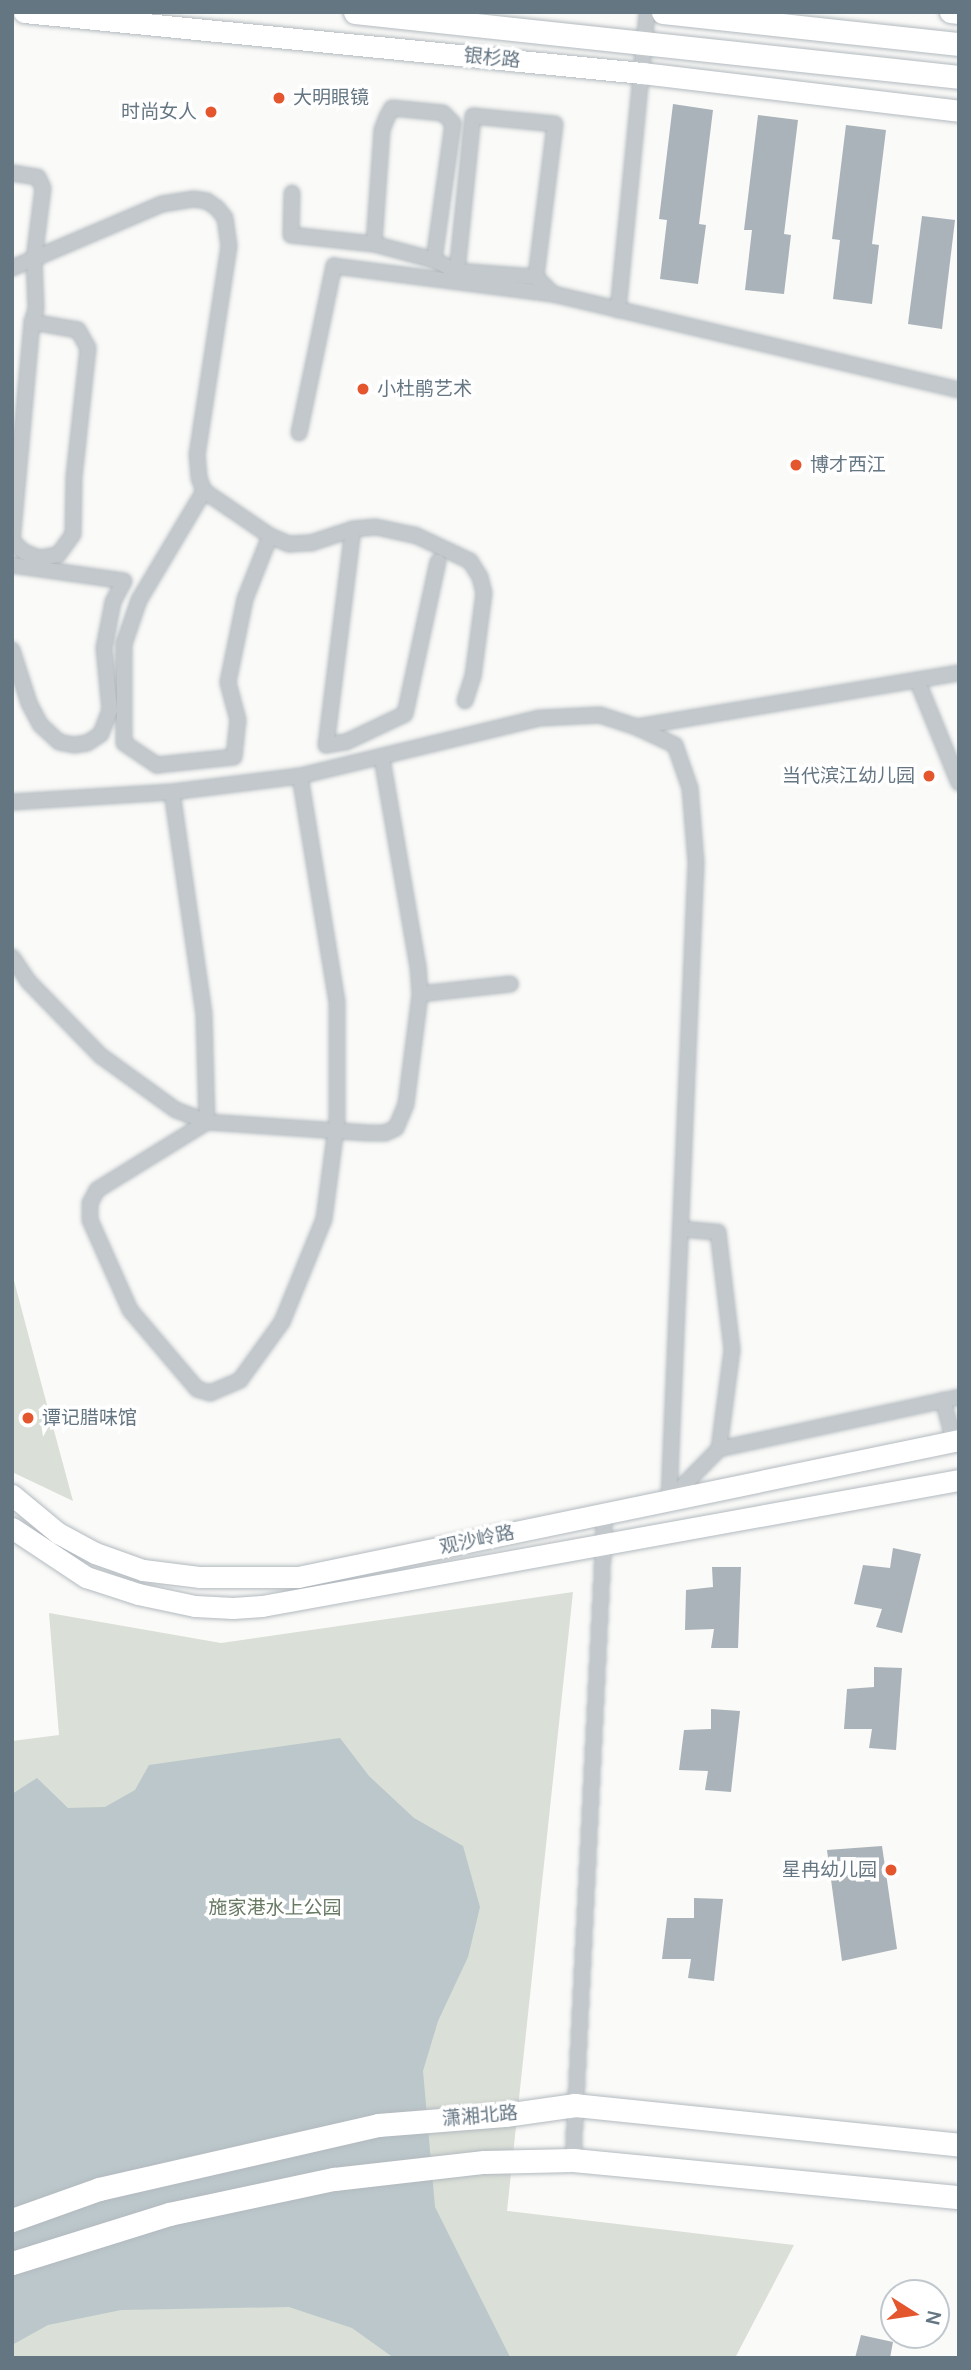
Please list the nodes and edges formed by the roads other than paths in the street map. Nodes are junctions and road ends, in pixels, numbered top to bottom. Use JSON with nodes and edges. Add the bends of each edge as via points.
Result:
{"nodes":[{"id":1,"x":24,"y":12,"type":"edge"},
{"id":2,"x":355,"y":12,"type":"edge"},
{"id":3,"x":647,"y":12,"type":"edge"},
{"id":4,"x":663,"y":12,"type":"edge"},
{"id":5,"x":950,"y":12,"type":"edge"},
{"id":6,"x":959,"y":13,"type":"edge"},
{"id":7,"x":644,"y":42,"type":"junction"},
{"id":8,"x":959,"y":44,"type":"edge"},
{"id":9,"x":642,"y":73,"type":"junction"},
{"id":10,"x":959,"y":77,"type":"edge"},
{"id":11,"x":959,"y":111,"type":"edge"},
{"id":12,"x":12,"y":173,"type":"edge"},
{"id":13,"x":292,"y":193,"type":"dead end"},
{"id":14,"x":374,"y":244,"type":"junction"},
{"id":15,"x":34,"y":259,"type":"junction"},
{"id":16,"x":434,"y":260,"type":"junction"},
{"id":17,"x":12,"y":268,"type":"edge"},
{"id":18,"x":457,"y":271,"type":"junction"},
{"id":19,"x":537,"y":277,"type":"junction"},
{"id":20,"x":552,"y":294,"type":"junction"},
{"id":21,"x":618,"y":310,"type":"junction"},
{"id":22,"x":32,"y":321,"type":"junction"},
{"id":23,"x":959,"y":390,"type":"edge"},
{"id":24,"x":299,"y":433,"type":"dead end"},
{"id":25,"x":204,"y":491,"type":"junction"},
{"id":26,"x":353,"y":529,"type":"junction"},
{"id":27,"x":270,"y":536,"type":"junction"},
{"id":28,"x":438,"y":562,"type":"dead end"},
{"id":29,"x":12,"y":565,"type":"edge"},
{"id":30,"x":12,"y":650,"type":"edge"},
{"id":31,"x":959,"y":673,"type":"edge"},
{"id":32,"x":917,"y":680,"type":"junction"},
{"id":33,"x":465,"y":701,"type":"dead end"},
{"id":34,"x":636,"y":727,"type":"junction"},
{"id":35,"x":382,"y":758,"type":"junction"},
{"id":36,"x":300,"y":776,"type":"junction"},
{"id":37,"x":959,"y":783,"type":"edge"},
{"id":38,"x":172,"y":792,"type":"junction"},
{"id":39,"x":12,"y":802,"type":"edge"},
{"id":40,"x":12,"y":957,"type":"edge"},
{"id":41,"x":509,"y":984,"type":"dead end"},
{"id":42,"x":420,"y":994,"type":"junction"},
{"id":43,"x":207,"y":1122,"type":"junction"},
{"id":44,"x":336,"y":1129,"type":"junction"},
{"id":45,"x":681,"y":1229,"type":"junction"},
{"id":46,"x":959,"y":1397,"type":"edge"},
{"id":47,"x":943,"y":1400,"type":"junction"},
{"id":48,"x":956,"y":1440,"type":"edge"},
{"id":49,"x":719,"y":1449,"type":"junction"},
{"id":50,"x":959,"y":1480,"type":"edge"},
{"id":51,"x":12,"y":1494,"type":"edge"},
{"id":52,"x":669,"y":1500,"type":"junction"},
{"id":53,"x":605,"y":1514,"type":"junction"},
{"id":54,"x":12,"y":1528,"type":"edge"},
{"id":55,"x":604,"y":1544,"type":"junction"},
{"id":56,"x":575,"y":2105,"type":"junction"},
{"id":57,"x":959,"y":2145,"type":"edge"},
{"id":58,"x":573,"y":2160,"type":"junction"},
{"id":59,"x":959,"y":2197,"type":"edge"},
{"id":60,"x":12,"y":2220,"type":"edge"},
{"id":61,"x":12,"y":2263,"type":"edge"}],
"edges":[{"from":1,"to":9,"type":"main road","name":"银杉路"},
{"from":2,"to":7,"type":"main road","name":"银杉路"},
{"from":3,"to":7,"type":"street"},
{"from":4,"to":8,"type":"main road"},
{"from":5,"to":6,"type":"main road"},
{"from":7,"to":9,"type":"street"},
{"from":7,"to":10,"type":"main road","name":"银杉路"},
{"from":9,"to":11,"type":"main road","name":"银杉路"},
{"from":9,"to":21,"type":"street"},
{"from":12,"to":15,"type":"street","via":[[38,177],[43,188]]},
{"from":13,"to":14,"type":"street","via":[[291,235]]},
{"from":14,"to":16,"type":"street"},
{"from":14,"to":16,"type":"street","via":[[387,117],[392,108],[443,113],[453,123]]},
{"from":15,"to":17,"type":"street"},
{"from":15,"to":22,"type":"street","via":[[36,309]]},
{"from":15,"to":25,"type":"street","via":[[162,204],[207,201],[225,218],[229,262],[197,454]]},
{"from":16,"to":18,"type":"street"},
{"from":18,"to":19,"type":"street"},
{"from":18,"to":19,"type":"street","via":[[473,116],[555,124]]},
{"from":19,"to":20,"type":"street"},
{"from":20,"to":21,"type":"street"},
{"from":20,"to":24,"type":"street","via":[[334,266]]},
{"from":21,"to":23,"type":"street"},
{"from":22,"to":22,"type":"street","via":[[78,330],[88,348],[74,477],[73,534],[58,555],[38,558],[12,541]]},
{"from":25,"to":27,"type":"street"},
{"from":25,"to":27,"type":"street","via":[[139,600],[124,644],[124,743],[157,765],[234,757],[238,720],[228,682],[245,599]]},
{"from":26,"to":27,"type":"street","via":[[311,543],[289,544]]},
{"from":26,"to":28,"type":"street","via":[[326,745],[346,742],[405,714]]},
{"from":26,"to":33,"type":"street","via":[[376,527],[415,535],[470,561],[484,593],[473,677]]},
{"from":29,"to":30,"type":"street","via":[[124,581],[113,602],[104,648],[110,710],[101,734],[87,743],[59,742],[40,724],[29,703]]},
{"from":31,"to":32,"type":"street"},
{"from":32,"to":34,"type":"street"},
{"from":32,"to":37,"type":"street"},
{"from":34,"to":35,"type":"street","via":[[600,715],[540,718]]},
{"from":34,"to":45,"type":"street","via":[[675,746],[690,788],[696,863]]},
{"from":35,"to":36,"type":"street"},
{"from":35,"to":42,"type":"street"},
{"from":36,"to":38,"type":"street"},
{"from":36,"to":44,"type":"street","via":[[337,1002]]},
{"from":38,"to":39,"type":"street"},
{"from":38,"to":43,"type":"street","via":[[204,1015]]},
{"from":40,"to":43,"type":"street","via":[[28,981],[101,1056],[166,1104]]},
{"from":41,"to":42,"type":"street"},
{"from":42,"to":44,"type":"street","via":[[402,1119],[385,1133]]},
{"from":43,"to":44,"type":"street"},
{"from":43,"to":44,"type":"street","via":[[97,1190],[90,1203],[90,1220],[130,1310],[197,1390],[210,1392],[240,1380],[282,1322],[324,1219]]},
{"from":45,"to":49,"type":"street","via":[[718,1232],[732,1350]]},
{"from":45,"to":52,"type":"street"},
{"from":46,"to":47,"type":"street"},
{"from":47,"to":48,"type":"street"},
{"from":47,"to":49,"type":"street"},
{"from":48,"to":52,"type":"main road","name":"观沙岭路"},
{"from":49,"to":52,"type":"street"},
{"from":50,"to":55,"type":"main road","name":"观沙岭路"},
{"from":51,"to":53,"type":"main road","name":"观沙岭路","via":[[58,1533],[95,1553],[143,1570],[199,1577],[298,1577]]},
{"from":52,"to":53,"type":"main road","name":"观沙岭路"},
{"from":53,"to":55,"type":"street"},
{"from":54,"to":55,"type":"main road","name":"观沙岭路","via":[[86,1577],[138,1594],[195,1606],[233,1608]]},
{"from":55,"to":56,"type":"street"},
{"from":56,"to":57,"type":"main road","name":"潇湘北路"},
{"from":56,"to":58,"type":"street"},
{"from":56,"to":60,"type":"main road","name":"潇湘北路","via":[[378,2125],[99,2189]]},
{"from":58,"to":59,"type":"main road"},
{"from":58,"to":61,"type":"main road","via":[[484,2162],[334,2179],[169,2214]]}]}
